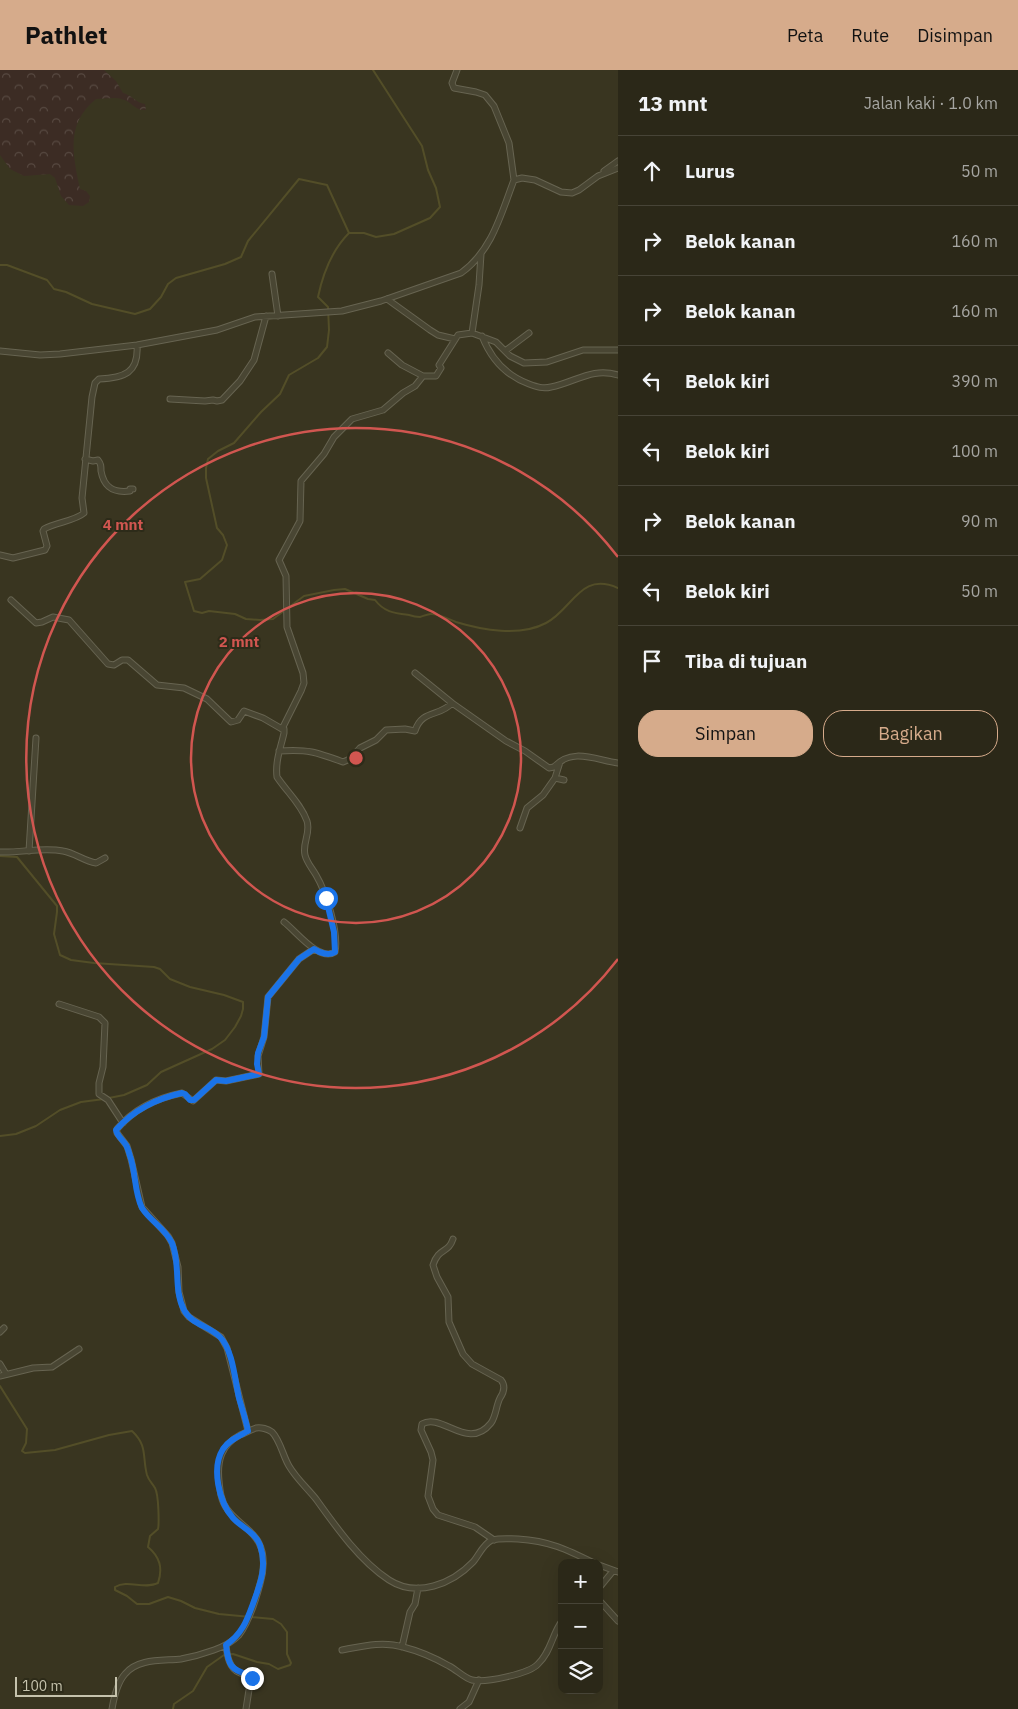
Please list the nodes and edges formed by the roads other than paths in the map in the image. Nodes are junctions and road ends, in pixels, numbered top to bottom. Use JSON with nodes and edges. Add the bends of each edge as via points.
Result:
{"nodes":[{"id":1,"x":457,"y":70,"type":"edge"},
{"id":2,"x":618,"y":161,"type":"edge"},
{"id":3,"x":618,"y":168,"type":"edge"},
{"id":4,"x":598,"y":176,"type":"junction"},
{"id":5,"x":514,"y":180,"type":"junction"},
{"id":6,"x":481,"y":253,"type":"junction"},
{"id":7,"x":272,"y":274,"type":"dead end"},
{"id":8,"x":387,"y":299,"type":"junction"},
{"id":9,"x":266,"y":316,"type":"junction"},
{"id":10,"x":278,"y":316,"type":"junction"},
{"id":11,"x":472,"y":333,"type":"junction"},
{"id":12,"x":529,"y":333,"type":"dead end"},
{"id":13,"x":482,"y":336,"type":"junction"},
{"id":14,"x":455,"y":339,"type":"junction"},
{"id":15,"x":137,"y":345,"type":"junction"},
{"id":16,"x":618,"y":350,"type":"edge"},
{"id":17,"x":505,"y":351,"type":"junction"},
{"id":18,"x":0,"y":352,"type":"edge"},
{"id":19,"x":388,"y":352,"type":"dead end"},
{"id":20,"x":618,"y":375,"type":"edge"},
{"id":21,"x":424,"y":376,"type":"junction"},
{"id":22,"x":170,"y":399,"type":"dead end"},
{"id":23,"x":85,"y":459,"type":"junction"},
{"id":24,"x":133,"y":489,"type":"dead end"},
{"id":25,"x":0,"y":555,"type":"edge"},
{"id":26,"x":11,"y":600,"type":"dead end"},
{"id":27,"x":415,"y":673,"type":"dead end"},
{"id":28,"x":452,"y":703,"type":"junction"},
{"id":29,"x":282,"y":729,"type":"junction"},
{"id":30,"x":36,"y":738,"type":"dead end"},
{"id":31,"x":279,"y":751,"type":"junction"},
{"id":32,"x":560,"y":762,"type":"junction"},
{"id":33,"x":618,"y":763,"type":"edge"},
{"id":34,"x":555,"y":778,"type":"junction"},
{"id":35,"x":564,"y":780,"type":"dead end"},
{"id":36,"x":520,"y":828,"type":"dead end"},
{"id":37,"x":29,"y":851,"type":"junction"},
{"id":38,"x":0,"y":852,"type":"edge"},
{"id":39,"x":105,"y":858,"type":"dead end"},
{"id":40,"x":284,"y":922,"type":"dead end"},
{"id":41,"x":314,"y":949,"type":"junction"},
{"id":42,"x":59,"y":1004,"type":"dead end"},
{"id":43,"x":123,"y":1123,"type":"junction"},
{"id":44,"x":453,"y":1238,"type":"dead end"},
{"id":45,"x":79,"y":1348,"type":"dead end"},
{"id":46,"x":0,"y":1364,"type":"edge"},
{"id":47,"x":6,"y":1374,"type":"junction"},
{"id":48,"x":0,"y":1376,"type":"edge"},
{"id":49,"x":248,"y":1431,"type":"junction"},
{"id":50,"x":494,"y":1540,"type":"junction"},
{"id":51,"x":585,"y":1559,"type":"edge"},
{"id":52,"x":603,"y":1566,"type":"edge"},
{"id":53,"x":615,"y":1571,"type":"edge"},
{"id":54,"x":603,"y":1584,"type":"edge"},
{"id":55,"x":418,"y":1588,"type":"junction"},
{"id":56,"x":603,"y":1604,"type":"edge"},
{"id":57,"x":618,"y":1620,"type":"edge"},
{"id":58,"x":558,"y":1629,"type":"edge"},
{"id":59,"x":226,"y":1645,"type":"junction"},
{"id":60,"x":402,"y":1647,"type":"junction"},
{"id":61,"x":342,"y":1650,"type":"dead end"},
{"id":62,"x":479,"y":1680,"type":"junction"},
{"id":63,"x":112,"y":1709,"type":"edge"},
{"id":64,"x":246,"y":1709,"type":"edge"},
{"id":65,"x":460,"y":1709,"type":"edge"}],
"edges":[{"from":1,"to":5,"type":"street","via":[[454,88],[485,95],[494,106],[512,154]]},
{"from":2,"to":4,"type":"street"},
{"from":3,"to":4,"type":"street"},
{"from":4,"to":5,"type":"street","via":[[578,191],[566,193],[535,180]]},
{"from":5,"to":6,"type":"street","via":[[497,227]]},
{"from":6,"to":8,"type":"street","via":[[460,273]]},
{"from":6,"to":11,"type":"street"},
{"from":7,"to":10,"type":"street"},
{"from":8,"to":10,"type":"street","via":[[328,312]]},
{"from":8,"to":14,"type":"street","via":[[438,335]]},
{"from":9,"to":10,"type":"street"},
{"from":9,"to":15,"type":"street","via":[[216,330]]},
{"from":9,"to":22,"type":"street","via":[[254,360],[222,400]]},
{"from":11,"to":13,"type":"street"},
{"from":11,"to":14,"type":"street","via":[[458,335]]},
{"from":12,"to":17,"type":"street"},
{"from":13,"to":17,"type":"street","via":[[496,342]]},
{"from":13,"to":20,"type":"street","via":[[505,371],[537,387],[550,387],[592,373]]},
{"from":14,"to":21,"type":"street","via":[[436,376]]},
{"from":15,"to":18,"type":"street","via":[[50,355]]},
{"from":15,"to":23,"type":"street","via":[[138,354],[129,372],[99,379],[95,383]]},
{"from":16,"to":17,"type":"street","via":[[583,350],[547,362],[529,363],[516,360]]},
{"from":19,"to":21,"type":"street","via":[[402,365]]},
{"from":21,"to":29,"type":"street","via":[[383,410],[350,420],[301,481],[300,522],[279,560],[285,572],[288,633],[304,683]]},
{"from":23,"to":24,"type":"street","via":[[98,460],[108,487],[117,492]]},
{"from":23,"to":25,"type":"street","via":[[81,499],[84,513],[44,528],[45,550],[13,558]]},
{"from":26,"to":29,"type":"street","via":[[36,623],[53,617],[68,620],[108,664],[128,660],[158,685],[184,688],[207,699],[232,722],[238,720],[244,711]]},
{"from":27,"to":28,"type":"street"},
{"from":28,"to":31,"type":"street","via":[[424,716],[415,731],[386,730],[343,762],[299,749]]},
{"from":28,"to":32,"type":"street","via":[[544,766],[552,768]]},
{"from":29,"to":31,"type":"street","via":[[284,733]]},
{"from":30,"to":37,"type":"street"},
{"from":31,"to":41,"type":"street","via":[[277,777],[307,821],[304,851],[321,887],[334,932],[334,953],[324,954]]},
{"from":32,"to":33,"type":"street","via":[[570,756],[581,756]]},
{"from":32,"to":34,"type":"street"},
{"from":34,"to":35,"type":"street"},
{"from":34,"to":36,"type":"street","via":[[544,795],[528,808]]},
{"from":37,"to":38,"type":"street"},
{"from":37,"to":39,"type":"street","via":[[65,851],[96,863]]},
{"from":40,"to":41,"type":"street"},
{"from":41,"to":43,"type":"street","via":[[299,959],[268,997],[264,1037],[258,1053],[259,1074],[216,1080],[194,1100],[182,1093],[161,1099],[141,1108]]},
{"from":42,"to":43,"type":"street","via":[[99,1017],[105,1023],[99,1094],[108,1100]]},
{"from":43,"to":49,"type":"street","via":[[116,1132],[127,1146],[142,1207],[172,1243],[184,1311],[221,1337],[232,1365]]},
{"from":44,"to":50,"type":"street","via":[[450,1247],[439,1253],[433,1265],[448,1297],[451,1329],[463,1354],[472,1364],[501,1380],[504,1387],[493,1420],[482,1431],[466,1434],[437,1423],[422,1424],[421,1430],[433,1460],[428,1496],[438,1515],[475,1527]]},
{"from":45,"to":47,"type":"street","via":[[52,1367]]},
{"from":46,"to":47,"type":"street"},
{"from":47,"to":48,"type":"street"},
{"from":49,"to":55,"type":"street","via":[[261,1428],[271,1432],[290,1468],[343,1537],[388,1580]]},
{"from":49,"to":59,"type":"street","via":[[223,1450],[218,1472],[220,1496],[225,1507],[260,1545],[262,1574],[248,1617],[238,1636]]},
{"from":50,"to":51,"type":"street","via":[[505,1538],[551,1544]]},
{"from":50,"to":55,"type":"street","via":[[452,1579],[440,1585]]},
{"from":52,"to":53,"type":"street"},
{"from":53,"to":54,"type":"street"},
{"from":55,"to":60,"type":"street"},
{"from":56,"to":57,"type":"street"},
{"from":58,"to":62,"type":"street","via":[[544,1658],[536,1666],[520,1674]]},
{"from":59,"to":63,"type":"street","via":[[195,1656],[139,1664],[122,1678]]},
{"from":59,"to":64,"type":"street","via":[[236,1671],[251,1677]]},
{"from":60,"to":61,"type":"street","via":[[369,1644]]},
{"from":60,"to":62,"type":"street","via":[[430,1656],[467,1678]]},
{"from":62,"to":65,"type":"street","via":[[469,1702]]}]}
